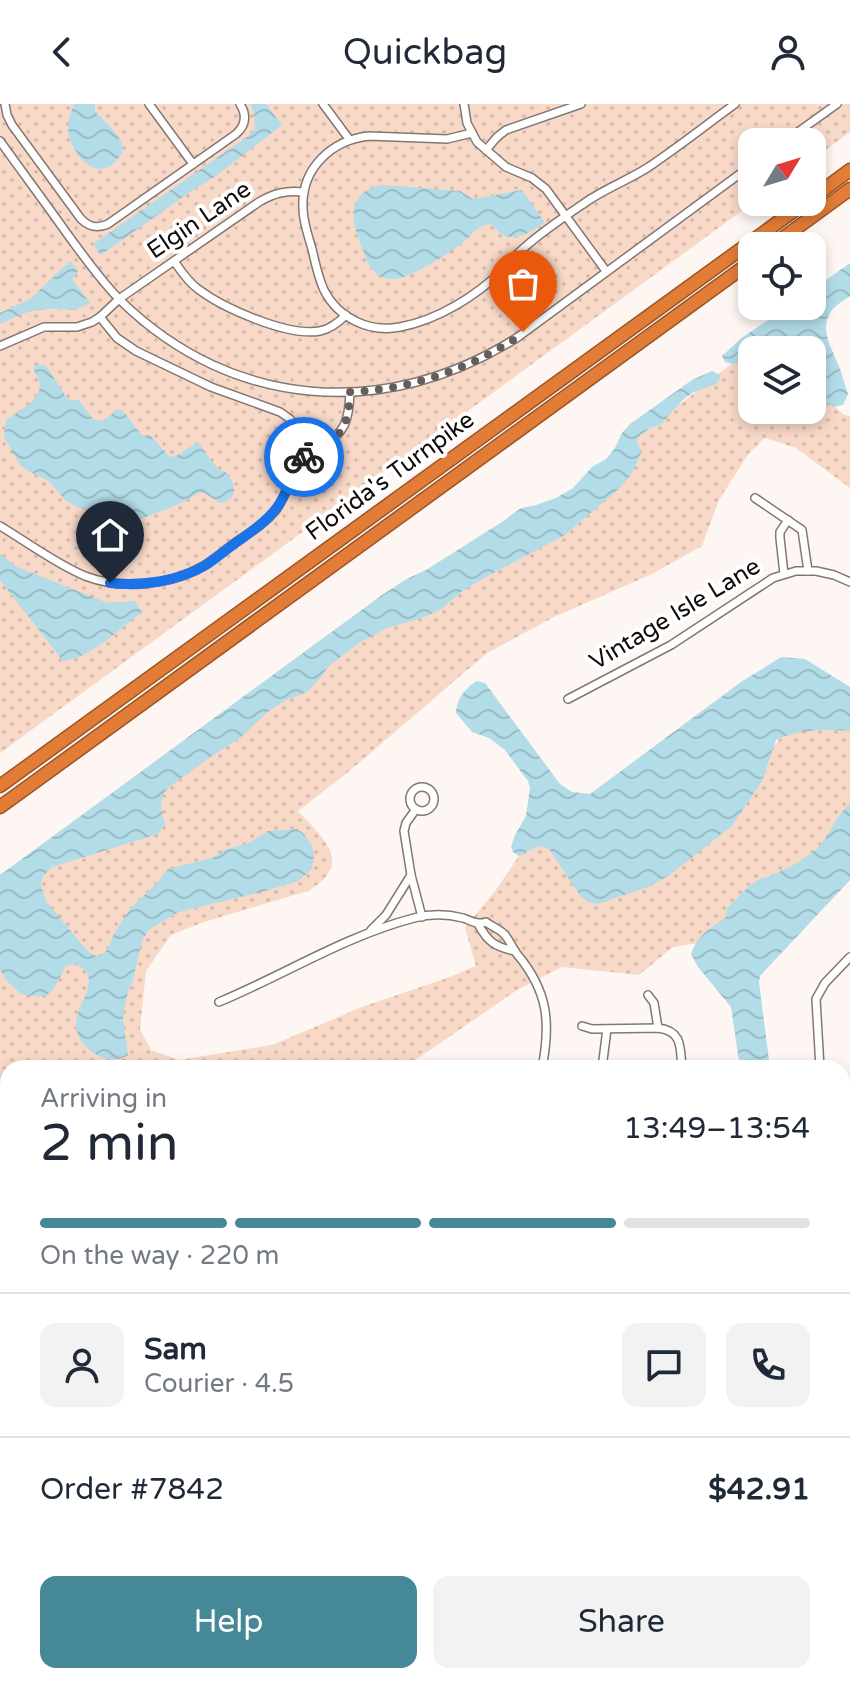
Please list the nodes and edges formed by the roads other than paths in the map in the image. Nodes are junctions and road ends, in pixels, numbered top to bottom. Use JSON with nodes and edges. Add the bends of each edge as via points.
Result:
{"nodes":[{"id":1,"x":5,"y":104,"type":"edge"},
{"id":2,"x":149,"y":104,"type":"edge"},
{"id":3,"x":240,"y":104,"type":"edge"},
{"id":4,"x":323,"y":104,"type":"edge"},
{"id":5,"x":464,"y":104,"type":"edge"},
{"id":6,"x":581,"y":104,"type":"edge"},
{"id":7,"x":735,"y":104,"type":"edge"},
{"id":8,"x":837,"y":104,"type":"edge"},
{"id":9,"x":804,"y":128,"type":"edge"},
{"id":10,"x":472,"y":133,"type":"junction"},
{"id":11,"x":349,"y":139,"type":"junction"},
{"id":12,"x":1,"y":145,"type":"edge"},
{"id":13,"x":486,"y":150,"type":"junction"},
{"id":14,"x":193,"y":164,"type":"junction"},
{"id":15,"x":850,"y":170,"type":"edge"},
{"id":16,"x":738,"y":175,"type":"edge"},
{"id":17,"x":826,"y":188,"type":"edge"},
{"id":18,"x":850,"y":189,"type":"edge"},
{"id":19,"x":304,"y":192,"type":"junction"},
{"id":20,"x":566,"y":216,"type":"junction"},
{"id":21,"x":787,"y":216,"type":"edge"},
{"id":22,"x":791,"y":232,"type":"edge"},
{"id":23,"x":174,"y":261,"type":"junction"},
{"id":24,"x":606,"y":271,"type":"junction"},
{"id":25,"x":738,"y":271,"type":"edge"},
{"id":26,"x":119,"y":299,"type":"junction"},
{"id":27,"x":346,"y":315,"type":"junction"},
{"id":28,"x":100,"y":317,"type":"junction"},
{"id":29,"x":0,"y":346,"type":"edge"},
{"id":30,"x":350,"y":392,"type":"junction"},
{"id":31,"x":314,"y":450,"type":"junction"},
{"id":32,"x":755,"y":498,"type":"dead end"},
{"id":33,"x":788,"y":520,"type":"junction"},
{"id":34,"x":0,"y":526,"type":"edge"},
{"id":35,"x":808,"y":571,"type":"junction"},
{"id":36,"x":784,"y":574,"type":"junction"},
{"id":37,"x":850,"y":582,"type":"edge"},
{"id":38,"x":568,"y":699,"type":"dead end"},
{"id":39,"x":0,"y":786,"type":"edge"},
{"id":40,"x":0,"y":807,"type":"edge"},
{"id":41,"x":416,"y":809,"type":"dead end"},
{"id":42,"x":411,"y":875,"type":"junction"},
{"id":43,"x":422,"y":917,"type":"junction"},
{"id":44,"x":478,"y":924,"type":"junction"},
{"id":45,"x":366,"y":934,"type":"junction"},
{"id":46,"x":515,"y":951,"type":"junction"},
{"id":47,"x":850,"y":957,"type":"edge"},
{"id":48,"x":648,"y":995,"type":"dead end"},
{"id":49,"x":219,"y":1002,"type":"dead end"},
{"id":50,"x":582,"y":1026,"type":"dead end"},
{"id":51,"x":658,"y":1028,"type":"junction"},
{"id":52,"x":607,"y":1029,"type":"junction"},
{"id":53,"x":544,"y":1060,"type":"edge"},
{"id":54,"x":603,"y":1060,"type":"edge"},
{"id":55,"x":681,"y":1060,"type":"edge"},
{"id":56,"x":820,"y":1060,"type":"edge"}],
"edges":[{"from":1,"to":14,"type":"street","via":[[12,125],[90,226],[108,224]]},
{"from":2,"to":14,"type":"street"},
{"from":3,"to":14,"type":"street","via":[[245,116],[240,130]]},
{"from":4,"to":11,"type":"street"},
{"from":5,"to":10,"type":"street"},
{"from":6,"to":13,"type":"street","via":[[506,130]]},
{"from":7,"to":20,"type":"street","via":[[646,169]]},
{"from":8,"to":9,"type":"street"},
{"from":10,"to":11,"type":"street","via":[[447,139]]},
{"from":10,"to":13,"type":"street"},
{"from":11,"to":19,"type":"street","via":[[321,157]]},
{"from":12,"to":26,"type":"street"},
{"from":13,"to":20,"type":"street","via":[[542,185]]},
{"from":15,"to":17,"type":"highway"},
{"from":16,"to":24,"type":"street"},
{"from":18,"to":22,"type":"highway"},
{"from":19,"to":23,"type":"street","name":"Elgin Lane","via":[[270,196]]},
{"from":19,"to":27,"type":"street","via":[[303,217],[320,280]]},
{"from":20,"to":24,"type":"street"},
{"from":20,"to":27,"type":"street","via":[[488,283],[437,314],[387,328]]},
{"from":21,"to":39,"type":"highway","name":"Florida's Turnpike"},
{"from":23,"to":26,"type":"street","name":"Elgin Lane"},
{"from":23,"to":27,"type":"street","via":[[198,290],[269,324],[318,332]]},
{"from":24,"to":30,"type":"street","via":[[478,361],[409,385]]},
{"from":25,"to":40,"type":"highway","name":"Florida's Turnpike"},
{"from":26,"to":28,"type":"street","name":"Elgin Lane"},
{"from":26,"to":30,"type":"street","via":[[173,343],[215,366],[273,385]]},
{"from":28,"to":29,"type":"street","via":[[77,327],[44,327]]},
{"from":28,"to":31,"type":"street","via":[[136,351],[280,412]]},
{"from":30,"to":31,"type":"street","via":[[342,431]]},
{"from":31,"to":34,"type":"street","via":[[300,461],[268,519],[204,566],[166,580],[126,585],[99,580]]},
{"from":32,"to":33,"type":"street"},
{"from":33,"to":35,"type":"street","via":[[802,530]]},
{"from":33,"to":36,"type":"street","via":[[780,532]]},
{"from":35,"to":36,"type":"street","name":"Vintage Isle Lane"},
{"from":35,"to":37,"type":"street","name":"Vintage Isle Lane"},
{"from":36,"to":38,"type":"street","name":"Vintage Isle Lane","via":[[671,645]]},
{"from":41,"to":42,"type":"street","via":[[404,831]]},
{"from":42,"to":43,"type":"street"},
{"from":42,"to":45,"type":"street","via":[[386,915]]},
{"from":43,"to":44,"type":"street","via":[[452,916]]},
{"from":43,"to":45,"type":"street"},
{"from":44,"to":46,"type":"street","via":[[493,943]]},
{"from":44,"to":46,"type":"street","via":[[486,922],[503,933]]},
{"from":45,"to":49,"type":"street"},
{"from":46,"to":53,"type":"street","via":[[540,988],[547,1016]]},
{"from":47,"to":56,"type":"street","via":[[816,999]]},
{"from":48,"to":51,"type":"street"},
{"from":50,"to":52,"type":"street"},
{"from":51,"to":52,"type":"street"},
{"from":51,"to":55,"type":"street","via":[[678,1037]]},
{"from":52,"to":54,"type":"street"}]}
